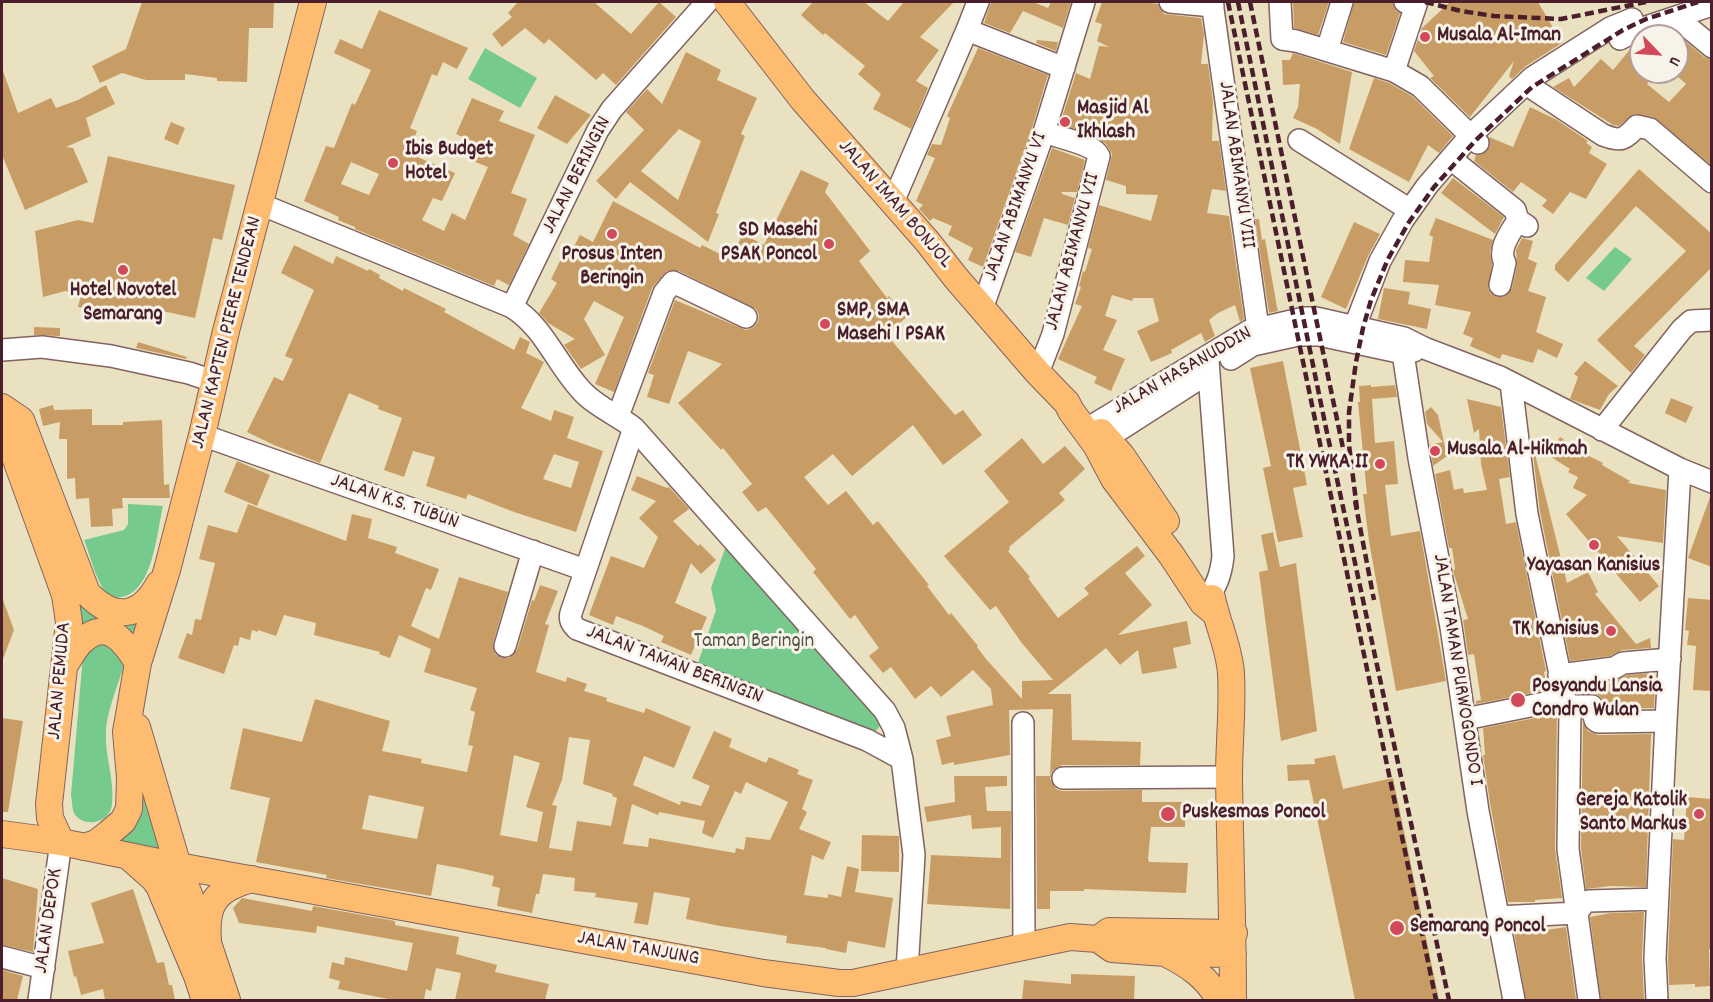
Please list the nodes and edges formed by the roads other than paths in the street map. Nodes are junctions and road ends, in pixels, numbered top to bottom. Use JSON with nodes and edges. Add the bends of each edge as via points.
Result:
{"nodes":[{"id":1,"x":313,"y":2,"type":"edge"},
{"id":2,"x":707,"y":2,"type":"edge"},
{"id":3,"x":727,"y":2,"type":"edge"},
{"id":4,"x":978,"y":2,"type":"edge"},
{"id":5,"x":1084,"y":2,"type":"edge"},
{"id":6,"x":1170,"y":2,"type":"edge"},
{"id":7,"x":1280,"y":2,"type":"edge"},
{"id":8,"x":1342,"y":2,"type":"edge"},
{"id":9,"x":1405,"y":2,"type":"edge"},
{"id":10,"x":1213,"y":4,"type":"edge"},
{"id":11,"x":1712,"y":5,"type":"edge"},
{"id":12,"x":1635,"y":17,"type":"edge"},
{"id":13,"x":1676,"y":17,"type":"junction"},
{"id":14,"x":967,"y":30,"type":"junction"},
{"id":15,"x":1712,"y":47,"type":"edge"},
{"id":16,"x":1327,"y":50,"type":"junction"},
{"id":17,"x":1064,"y":68,"type":"junction"},
{"id":18,"x":1394,"y":71,"type":"junction"},
{"id":19,"x":1530,"y":87,"type":"junction"},
{"id":20,"x":1044,"y":132,"type":"junction"},
{"id":21,"x":1474,"y":139,"type":"junction"},
{"id":22,"x":1299,"y":140,"type":"dead end"},
{"id":23,"x":1455,"y":161,"type":"junction"},
{"id":24,"x":1712,"y":182,"type":"edge"},
{"id":25,"x":892,"y":202,"type":"junction"},
{"id":26,"x":260,"y":204,"type":"junction"},
{"id":27,"x":1410,"y":210,"type":"junction"},
{"id":28,"x":1500,"y":285,"type":"dead end"},
{"id":29,"x":512,"y":307,"type":"junction"},
{"id":30,"x":982,"y":309,"type":"junction"},
{"id":31,"x":746,"y":317,"type":"dead end"},
{"id":32,"x":1712,"y":320,"type":"edge"},
{"id":33,"x":1355,"y":326,"type":"junction"},
{"id":34,"x":1258,"y":328,"type":"junction"},
{"id":35,"x":1403,"y":346,"type":"junction"},
{"id":36,"x":2,"y":350,"type":"edge"},
{"id":37,"x":1208,"y":365,"type":"junction"},
{"id":38,"x":1038,"y":373,"type":"junction"},
{"id":39,"x":216,"y":382,"type":"junction"},
{"id":40,"x":1511,"y":383,"type":"junction"},
{"id":41,"x":2,"y":407,"type":"edge"},
{"id":42,"x":626,"y":422,"type":"junction"},
{"id":43,"x":3,"y":429,"type":"edge"},
{"id":44,"x":1602,"y":430,"type":"junction"},
{"id":45,"x":1095,"y":434,"type":"junction"},
{"id":46,"x":202,"y":435,"type":"junction"},
{"id":47,"x":1680,"y":470,"type":"junction"},
{"id":48,"x":1712,"y":482,"type":"edge"},
{"id":49,"x":533,"y":552,"type":"junction"},
{"id":50,"x":167,"y":570,"type":"junction"},
{"id":51,"x":585,"y":570,"type":"junction"},
{"id":52,"x":1210,"y":603,"type":"junction"},
{"id":53,"x":505,"y":646,"type":"dead end"},
{"id":54,"x":1670,"y":659,"type":"junction"},
{"id":55,"x":66,"y":663,"type":"junction"},
{"id":56,"x":138,"y":663,"type":"junction"},
{"id":57,"x":1560,"y":675,"type":"junction"},
{"id":58,"x":1566,"y":703,"type":"junction"},
{"id":59,"x":130,"y":706,"type":"junction"},
{"id":60,"x":1466,"y":719,"type":"junction"},
{"id":61,"x":1666,"y":721,"type":"junction"},
{"id":62,"x":1023,"y":723,"type":"dead end"},
{"id":63,"x":902,"y":759,"type":"junction"},
{"id":64,"x":1229,"y":777,"type":"junction"},
{"id":65,"x":1063,"y":778,"type":"dead end"},
{"id":66,"x":2,"y":834,"type":"edge"},
{"id":67,"x":73,"y":844,"type":"junction"},
{"id":68,"x":128,"y":856,"type":"junction"},
{"id":69,"x":178,"y":866,"type":"junction"},
{"id":70,"x":252,"y":879,"type":"junction"},
{"id":71,"x":1658,"y":899,"type":"junction"},
{"id":72,"x":1576,"y":913,"type":"junction"},
{"id":73,"x":1498,"y":917,"type":"junction"},
{"id":74,"x":1098,"y":939,"type":"junction"},
{"id":75,"x":1227,"y":943,"type":"junction"},
{"id":76,"x":209,"y":946,"type":"junction"},
{"id":77,"x":1024,"y":946,"type":"junction"},
{"id":78,"x":1165,"y":953,"type":"junction"},
{"id":79,"x":2,"y":957,"type":"edge"},
{"id":80,"x":44,"y":968,"type":"junction"},
{"id":81,"x":907,"y":971,"type":"junction"},
{"id":82,"x":837,"y":992,"type":"edge"},
{"id":83,"x":39,"y":1000,"type":"edge"},
{"id":84,"x":206,"y":1000,"type":"edge"},
{"id":85,"x":227,"y":1000,"type":"edge"},
{"id":86,"x":1220,"y":1000,"type":"edge"},
{"id":87,"x":1233,"y":1000,"type":"edge"},
{"id":88,"x":1514,"y":1000,"type":"edge"},
{"id":89,"x":1589,"y":1000,"type":"edge"},
{"id":90,"x":1657,"y":1000,"type":"edge"}],
"edges":[{"from":1,"to":26,"type":"main road","name":"JALAN KAPTEN PIERE TENDEAN"},
{"from":2,"to":29,"type":"street","name":"JALAN BERINGIN","via":[[598,130]]},
{"from":3,"to":25,"type":"main road","name":"JALAN IMAM BONJOL","via":[[803,100]]},
{"from":4,"to":14,"type":"street"},
{"from":5,"to":17,"type":"street","name":"JALAN ABIMANYU VI"},
{"from":6,"to":10,"type":"street"},
{"from":7,"to":16,"type":"street","via":[[1282,39]]},
{"from":8,"to":16,"type":"street"},
{"from":9,"to":18,"type":"street","via":[[1416,5]]},
{"from":10,"to":34,"type":"street","name":"JALAN ABIMANYU VIII"},
{"from":11,"to":13,"type":"street"},
{"from":12,"to":13,"type":"street"},
{"from":12,"to":19,"type":"street","via":[[1610,28],[1533,77]]},
{"from":13,"to":15,"type":"street"},
{"from":14,"to":17,"type":"street"},
{"from":14,"to":25,"type":"street"},
{"from":16,"to":18,"type":"street"},
{"from":17,"to":20,"type":"street","name":"JALAN ABIMANYU VI"},
{"from":18,"to":21,"type":"street","via":[[1420,86]]},
{"from":19,"to":21,"type":"street"},
{"from":19,"to":24,"type":"street","via":[[1613,139],[1627,137],[1637,126],[1654,131]]},
{"from":20,"to":30,"type":"street","name":"JALAN ABIMANYU VI"},
{"from":20,"to":38,"type":"street","name":"JALAN ABIMANYU VII","via":[[1091,147],[1099,156],[1053,334]]},
{"from":21,"to":23,"type":"street"},
{"from":22,"to":27,"type":"street"},
{"from":23,"to":27,"type":"street","via":[[1427,186]]},
{"from":23,"to":28,"type":"street","via":[[1515,210],[1522,223],[1503,247]]},
{"from":25,"to":30,"type":"main road","name":"JALAN IMAM BONJOL"},
{"from":26,"to":29,"type":"street"},
{"from":26,"to":39,"type":"main road","name":"JALAN KAPTEN PIERE TENDEAN"},
{"from":27,"to":33,"type":"street","via":[[1380,261]]},
{"from":29,"to":42,"type":"street","via":[[536,327],[581,390]]},
{"from":30,"to":38,"type":"main road","name":"JALAN IMAM BONJOL"},
{"from":31,"to":42,"type":"street","name":"JALAN TAMAN BERINGIN","via":[[670,283]]},
{"from":32,"to":44,"type":"street","via":[[1691,321],[1682,329]]},
{"from":33,"to":34,"type":"street","name":"JALAN HASANUDDIN","via":[[1304,318]]},
{"from":33,"to":35,"type":"street","name":"JALAN HASANUDDIN"},
{"from":34,"to":37,"type":"street","name":"JALAN HASANUDDIN"},
{"from":35,"to":37,"type":"street","name":"JALAN HASANUDDIN","via":[[1308,334],[1253,345]]},
{"from":35,"to":40,"type":"street","name":"JALAN HASANUDDIN","via":[[1424,348]]},
{"from":35,"to":60,"type":"street","name":"JALAN TAMAN PURWOGONDO I"},
{"from":36,"to":39,"type":"street","via":[[42,347],[111,356]]},
{"from":37,"to":45,"type":"street","name":"JALAN HASANUDDIN"},
{"from":37,"to":52,"type":"street","via":[[1223,556]]},
{"from":38,"to":45,"type":"main road","name":"JALAN IMAM BONJOL"},
{"from":39,"to":46,"type":"main road","name":"JALAN KAPTEN PIERE TENDEAN"},
{"from":40,"to":44,"type":"street","name":"JALAN HASANUDDIN"},
{"from":40,"to":57,"type":"street","via":[[1527,514]]},
{"from":41,"to":50,"type":"main road","via":[[21,420],[87,593],[96,603],[125,614],[155,592]]},
{"from":42,"to":51,"type":"street","name":"JALAN TAMAN BERINGIN"},
{"from":42,"to":63,"type":"street","via":[[885,711]]},
{"from":43,"to":55,"type":"main road","name":"JALAN PEMUDA","via":[[65,595],[69,622]]},
{"from":44,"to":47,"type":"street","name":"JALAN HASANUDDIN"},
{"from":45,"to":52,"type":"main road","name":"JALAN IMAM BONJOL","via":[[1122,456],[1173,530]]},
{"from":46,"to":49,"type":"street","name":"JALAN K.S. TUBUN"},
{"from":46,"to":50,"type":"main road","name":"JALAN KAPTEN PIERE TENDEAN"},
{"from":47,"to":48,"type":"street","name":"JALAN HASANUDDIN"},
{"from":47,"to":54,"type":"street"},
{"from":49,"to":51,"type":"street","name":"JALAN K.S. TUBUN"},
{"from":49,"to":53,"type":"street"},
{"from":50,"to":56,"type":"main road","name":"JALAN KAPTEN PIERE TENDEAN"},
{"from":51,"to":63,"type":"street","name":"JALAN TAMAN BERINGIN","via":[[570,617],[577,629],[867,740]]},
{"from":52,"to":64,"type":"main road","name":"JALAN IMAM BONJOL","via":[[1225,639],[1231,672]]},
{"from":54,"to":57,"type":"street"},
{"from":54,"to":61,"type":"street"},
{"from":55,"to":56,"type":"main road","via":[[82,640],[96,632],[110,632],[118,637]]},
{"from":55,"to":67,"type":"main road","name":"JALAN PEMUDA","via":[[49,804],[50,818]]},
{"from":56,"to":59,"type":"main road"},
{"from":57,"to":58,"type":"street"},
{"from":58,"to":60,"type":"street"},
{"from":58,"to":61,"type":"street","via":[[1592,706],[1598,722]]},
{"from":58,"to":72,"type":"street","via":[[1571,724],[1568,849]]},
{"from":59,"to":67,"type":"main road","via":[[126,732],[129,808],[123,821],[96,843]]},
{"from":59,"to":69,"type":"main road"},
{"from":60,"to":73,"type":"street","name":"JALAN TAMAN PURWOGONDO I"},
{"from":61,"to":71,"type":"street"},
{"from":62,"to":77,"type":"street"},
{"from":63,"to":81,"type":"street","via":[[914,855]]},
{"from":64,"to":65,"type":"street"},
{"from":64,"to":75,"type":"main road","name":"JALAN IMAM BONJOL"},
{"from":66,"to":67,"type":"main road","name":"JALAN TANJUNG"},
{"from":67,"to":68,"type":"main road","name":"JALAN TANJUNG"},
{"from":67,"to":80,"type":"street","name":"JALAN DEPOK"},
{"from":68,"to":69,"type":"main road","name":"JALAN TANJUNG"},
{"from":68,"to":84,"type":"main road","via":[[159,886]]},
{"from":69,"to":70,"type":"main road","name":"JALAN TANJUNG"},
{"from":69,"to":76,"type":"main road"},
{"from":70,"to":76,"type":"main road","via":[[234,884],[213,900],[207,927]]},
{"from":70,"to":82,"type":"main road","name":"JALAN TANJUNG","via":[[763,973]]},
{"from":71,"to":72,"type":"street","via":[[1589,901]]},
{"from":71,"to":90,"type":"street"},
{"from":72,"to":73,"type":"street"},
{"from":72,"to":89,"type":"street"},
{"from":73,"to":88,"type":"street","name":"JALAN TAMAN PURWOGONDO I"},
{"from":74,"to":75,"type":"main road","name":"JALAN TANJUNG","via":[[1109,931]]},
{"from":74,"to":77,"type":"main road","name":"JALAN TANJUNG","via":[[1070,937]]},
{"from":74,"to":78,"type":"main road","name":"JALAN TANJUNG","via":[[1112,949]]},
{"from":75,"to":78,"type":"main road","name":"JALAN TANJUNG"},
{"from":75,"to":86,"type":"main road","name":"JALAN IMAM BONJOL"},
{"from":75,"to":87,"type":"main road","name":"JALAN IMAM BONJOL"},
{"from":76,"to":85,"type":"main road"},
{"from":77,"to":81,"type":"main road","name":"JALAN TANJUNG"},
{"from":78,"to":86,"type":"main road","via":[[1188,964]]},
{"from":79,"to":80,"type":"street"},
{"from":80,"to":83,"type":"street","name":"JALAN DEPOK"},
{"from":81,"to":82,"type":"main road","name":"JALAN TANJUNG","via":[[853,983]]}]}
